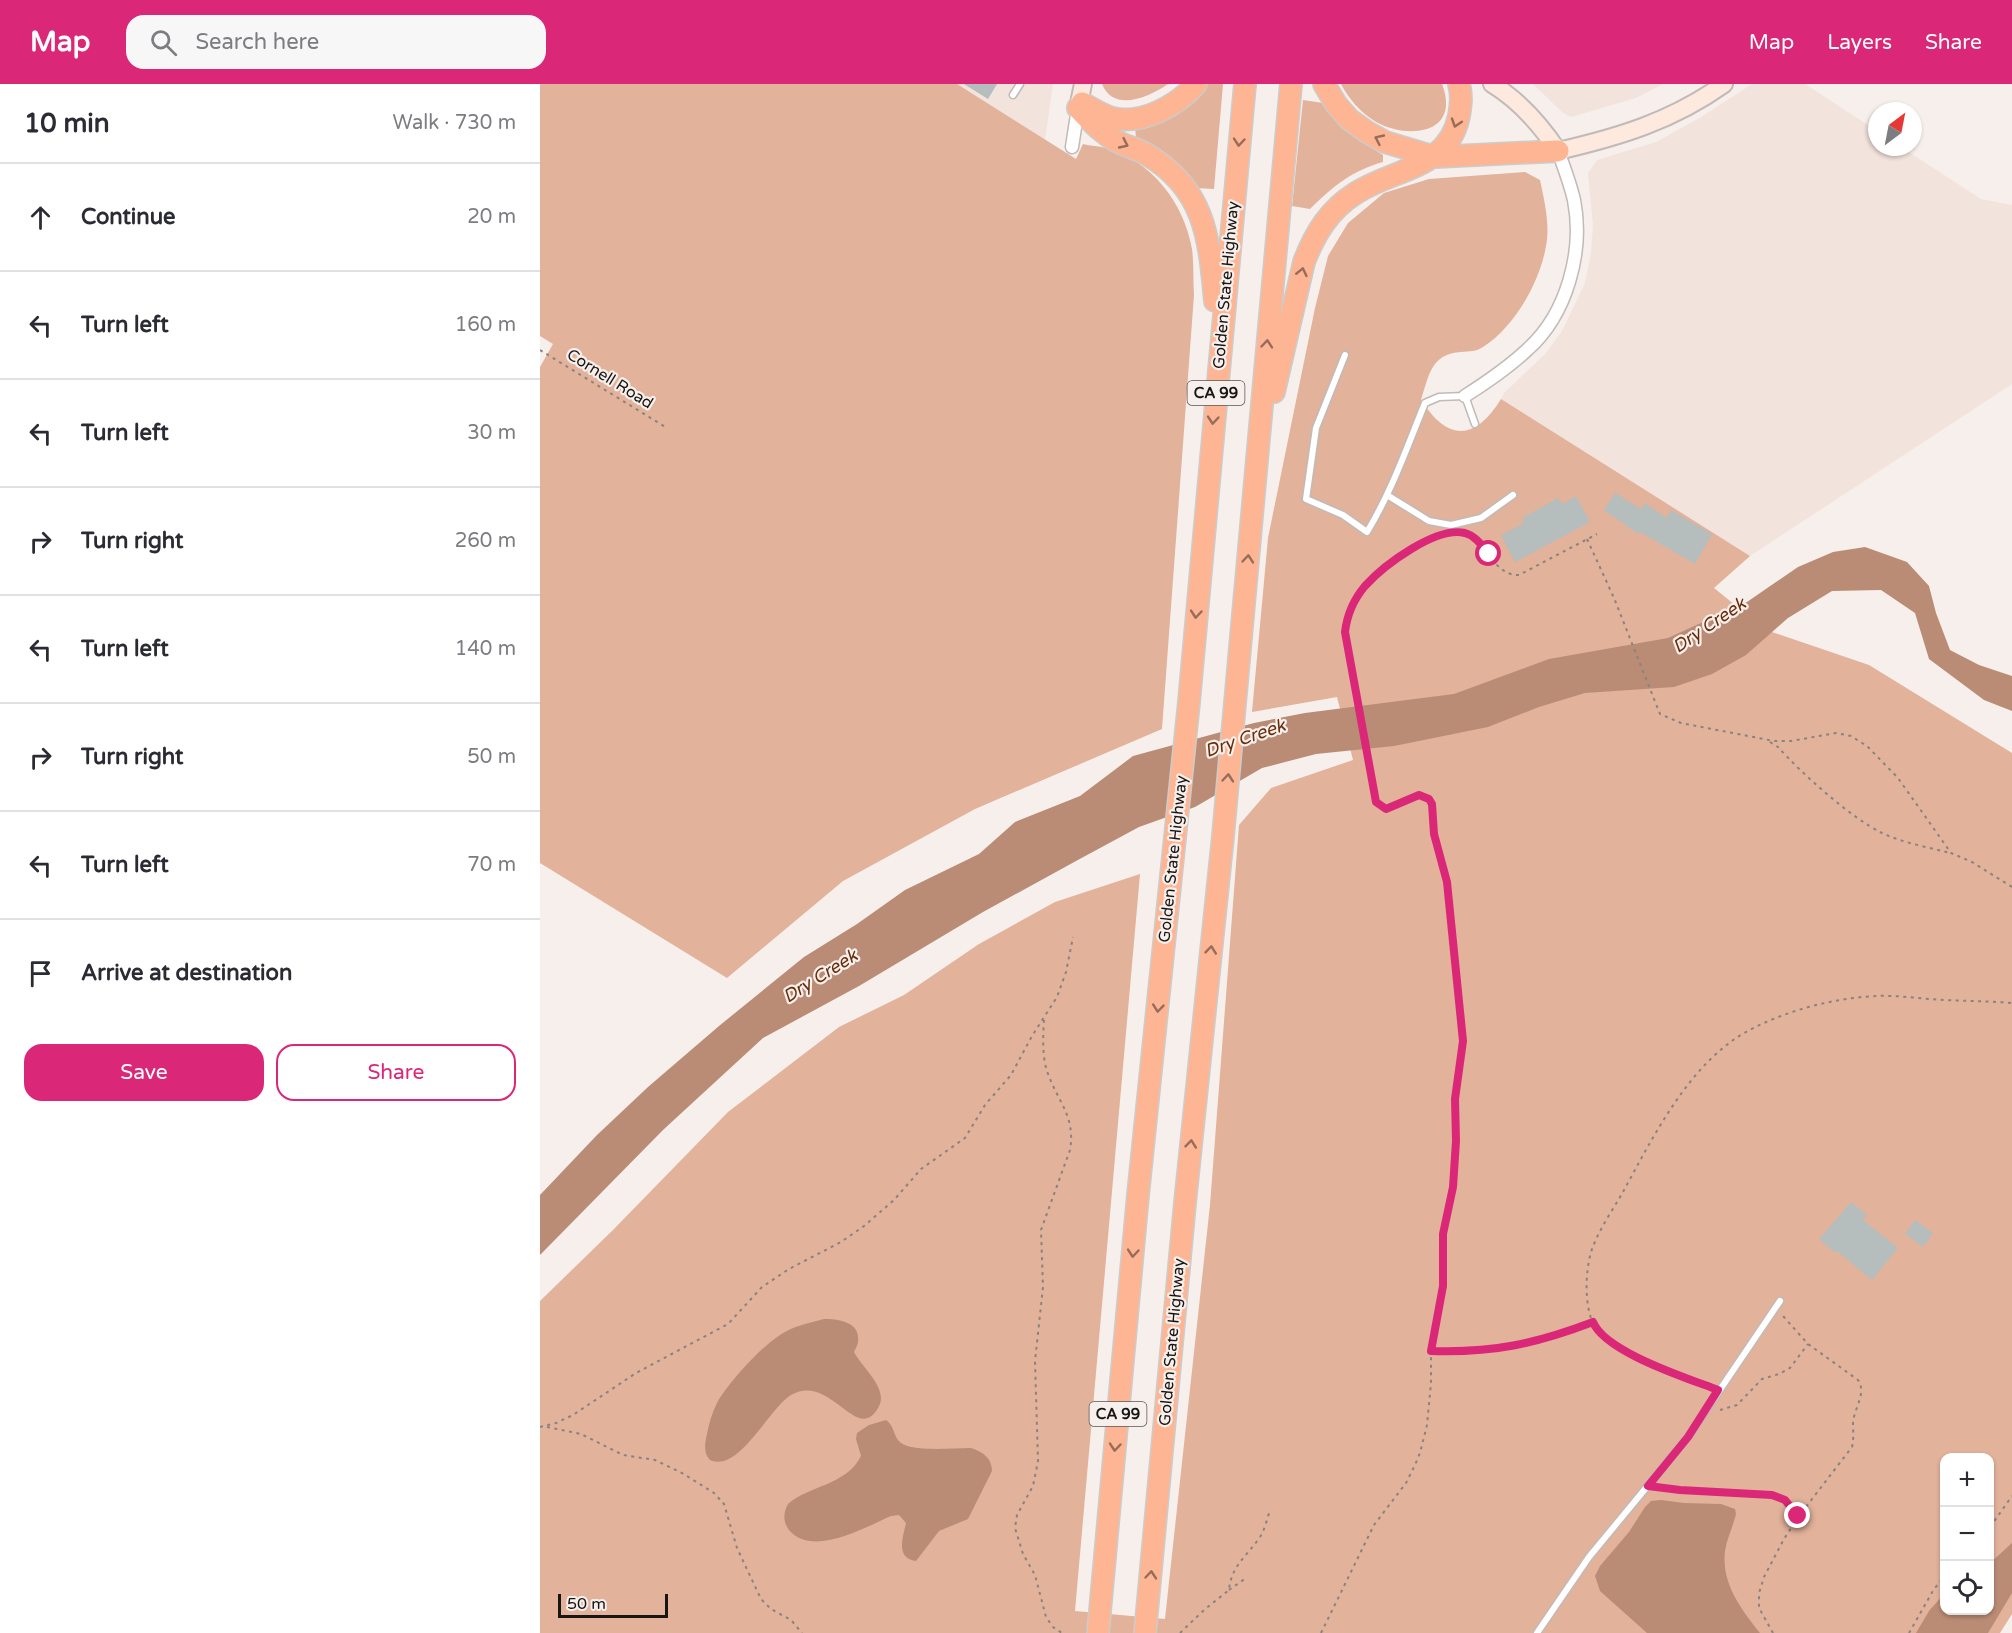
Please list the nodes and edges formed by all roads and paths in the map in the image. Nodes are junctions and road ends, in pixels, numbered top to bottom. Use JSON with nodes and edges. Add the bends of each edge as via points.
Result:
{"nodes":[{"id":1,"x":1020,"y":84,"type":"edge"},
{"id":2,"x":1196,"y":84,"type":"edge"},
{"id":3,"x":1245,"y":84,"type":"edge"},
{"id":4,"x":1291,"y":84,"type":"edge"},
{"id":5,"x":1324,"y":84,"type":"edge"},
{"id":6,"x":1459,"y":84,"type":"edge"},
{"id":7,"x":1492,"y":84,"type":"edge"},
{"id":8,"x":1724,"y":84,"type":"edge"},
{"id":9,"x":1014,"y":96,"type":"dead end"},
{"id":10,"x":1080,"y":98,"type":"edge"},
{"id":11,"x":1072,"y":147,"type":"dead end"},
{"id":12,"x":1558,"y":151,"type":"junction"},
{"id":13,"x":1435,"y":157,"type":"junction"},
{"id":14,"x":540,"y":350,"type":"edge"},
{"id":15,"x":1220,"y":350,"type":"junction"},
{"id":16,"x":1345,"y":355,"type":"dead end"},
{"id":17,"x":1465,"y":396,"type":"junction"},
{"id":18,"x":1475,"y":424,"type":"dead end"},
{"id":19,"x":667,"y":428,"type":"dead end"},
{"id":20,"x":1255,"y":472,"type":"junction"},
{"id":21,"x":1387,"y":495,"type":"junction"},
{"id":22,"x":1513,"y":495,"type":"dead end"},
{"id":23,"x":1463,"y":533,"type":"dead end"},
{"id":24,"x":1445,"y":534,"type":"dead end"},
{"id":25,"x":1597,"y":534,"type":"dead end"},
{"id":26,"x":1587,"y":539,"type":"junction"},
{"id":27,"x":1764,"y":739,"type":"junction"},
{"id":28,"x":1952,"y":853,"type":"junction"},
{"id":29,"x":2012,"y":887,"type":"edge"},
{"id":30,"x":1073,"y":937,"type":"dead end"},
{"id":31,"x":2012,"y":1004,"type":"edge"},
{"id":32,"x":1044,"y":1019,"type":"junction"},
{"id":33,"x":1778,"y":1304,"type":"joint"},
{"id":34,"x":1593,"y":1322,"type":"junction"},
{"id":35,"x":1808,"y":1344,"type":"junction"},
{"id":36,"x":1431,"y":1351,"type":"junction"},
{"id":37,"x":1718,"y":1390,"type":"junction"},
{"id":38,"x":1698,"y":1420,"type":"junction"},
{"id":39,"x":542,"y":1427,"type":"edge"},
{"id":40,"x":1648,"y":1486,"type":"junction"},
{"id":41,"x":2012,"y":1496,"type":"edge"},
{"id":42,"x":1270,"y":1510,"type":"dead end"},
{"id":43,"x":1798,"y":1516,"type":"junction"},
{"id":44,"x":1994,"y":1520,"type":"edge"},
{"id":45,"x":1246,"y":1578,"type":"dead end"},
{"id":46,"x":1940,"y":1582,"type":"edge"},
{"id":47,"x":1229,"y":1590,"type":"junction"},
{"id":48,"x":802,"y":1633,"type":"edge"},
{"id":49,"x":1062,"y":1633,"type":"edge"},
{"id":50,"x":1098,"y":1633,"type":"edge"},
{"id":51,"x":1145,"y":1633,"type":"edge"},
{"id":52,"x":1180,"y":1633,"type":"edge"},
{"id":53,"x":1321,"y":1633,"type":"edge"},
{"id":54,"x":1537,"y":1633,"type":"edge"},
{"id":55,"x":1773,"y":1633,"type":"edge"},
{"id":56,"x":1909,"y":1633,"type":"edge"}],
"edges":[{"from":1,"to":9,"type":"lane"},
{"from":2,"to":10,"type":"highway","via":[[1165,109],[1145,117],[1110,118]]},
{"from":3,"to":15,"type":"highway","name":"Golden State Highway","number":"CA 99","one_way":true},
{"from":20,"to":4,"type":"highway","name":"Golden State Highway","number":"CA 99","one_way":true},
{"from":13,"to":5,"type":"highway","one_way":true,"via":[[1385,142],[1367,132],[1343,111]]},
{"from":6,"to":13,"type":"highway","one_way":true,"via":[[1463,98],[1457,124],[1448,143]]},
{"from":7,"to":12,"type":"street","via":[[1535,119]]},
{"from":8,"to":12,"type":"street","via":[[1652,124]]},
{"from":10,"to":11,"type":"street"},
{"from":10,"to":15,"type":"highway","one_way":true,"via":[[1099,129],[1163,165],[1192,196],[1209,243]]},
{"from":12,"to":13,"type":"highway"},
{"from":12,"to":17,"type":"street","via":[[1577,224],[1566,291],[1556,313],[1529,348]]},
{"from":20,"to":13,"type":"highway","one_way":true,"via":[[1312,241],[1323,222],[1357,192]]},
{"from":14,"to":19,"type":"path","name":"Cornell Road"},
{"from":15,"to":50,"type":"highway","name":"Golden State Highway","number":"CA 99","one_way":true},
{"from":16,"to":21,"type":"lane","via":[[1316,428],[1306,499],[1343,515],[1367,532]]},
{"from":17,"to":18,"type":"lane"},
{"from":17,"to":21,"type":"lane","via":[[1439,397],[1425,403]]},
{"from":51,"to":20,"type":"highway","name":"Golden State Highway","number":"CA 99","one_way":true},
{"from":21,"to":22,"type":"lane","via":[[1429,521],[1451,525],[1481,518]]},
{"from":23,"to":26,"type":"path","via":[[1476,539],[1496,564],[1513,575],[1520,575]]},
{"from":24,"to":36,"type":"path","via":[[1417,545],[1365,587],[1346,623],[1345,641],[1376,802],[1382,808],[1391,808],[1419,795],[1429,799],[1447,882],[1463,1041],[1455,1105],[1453,1187],[1443,1234],[1443,1286]]},
{"from":25,"to":26,"type":"path"},
{"from":26,"to":27,"type":"path","via":[[1657,709],[1682,723]]},
{"from":27,"to":28,"type":"path","via":[[1872,827]]},
{"from":27,"to":28,"type":"path","via":[[1791,741],[1844,733],[1858,740],[1898,778]]},
{"from":28,"to":29,"type":"path"},
{"from":30,"to":32,"type":"path","via":[[1064,980]]},
{"from":31,"to":34,"type":"path","via":[[1891,996],[1861,998],[1783,1016],[1725,1046],[1703,1066],[1684,1092],[1643,1155],[1596,1242],[1588,1273]]},
{"from":32,"to":39,"type":"path","via":[[1011,1075],[970,1132],[921,1169],[875,1218],[841,1242],[767,1283],[728,1324],[636,1373],[573,1415]]},
{"from":32,"to":49,"type":"path","via":[[1047,1070],[1070,1119],[1072,1138],[1041,1230],[1043,1287],[1035,1361],[1038,1461],[1033,1486],[1017,1515],[1015,1528],[1035,1575],[1046,1617]]},
{"from":33,"to":35,"type":"path"},
{"from":33,"to":37,"type":"lane"},
{"from":34,"to":36,"type":"path","via":[[1509,1348]]},
{"from":34,"to":37,"type":"path","via":[[1601,1336],[1626,1351]]},
{"from":35,"to":38,"type":"path","via":[[1785,1372],[1762,1379],[1737,1405]]},
{"from":35,"to":43,"type":"path","via":[[1858,1380],[1861,1391],[1854,1415],[1852,1447]]},
{"from":36,"to":53,"type":"path","via":[[1429,1408],[1420,1453],[1406,1483],[1374,1525]]},
{"from":37,"to":38,"type":"lane"},
{"from":38,"to":40,"type":"lane"},
{"from":39,"to":48,"type":"path","via":[[581,1434],[623,1455],[655,1460],[714,1493],[724,1504],[737,1548],[761,1599]]},
{"from":40,"to":43,"type":"path","via":[[1772,1495],[1785,1500]]},
{"from":40,"to":54,"type":"lane","via":[[1589,1557]]},
{"from":41,"to":44,"type":"path"},
{"from":42,"to":47,"type":"path","via":[[1261,1534],[1234,1568]]},
{"from":43,"to":55,"type":"path","via":[[1759,1593],[1762,1616]]},
{"from":45,"to":47,"type":"path"},
{"from":46,"to":56,"type":"path"},
{"from":47,"to":52,"type":"path"}]}
